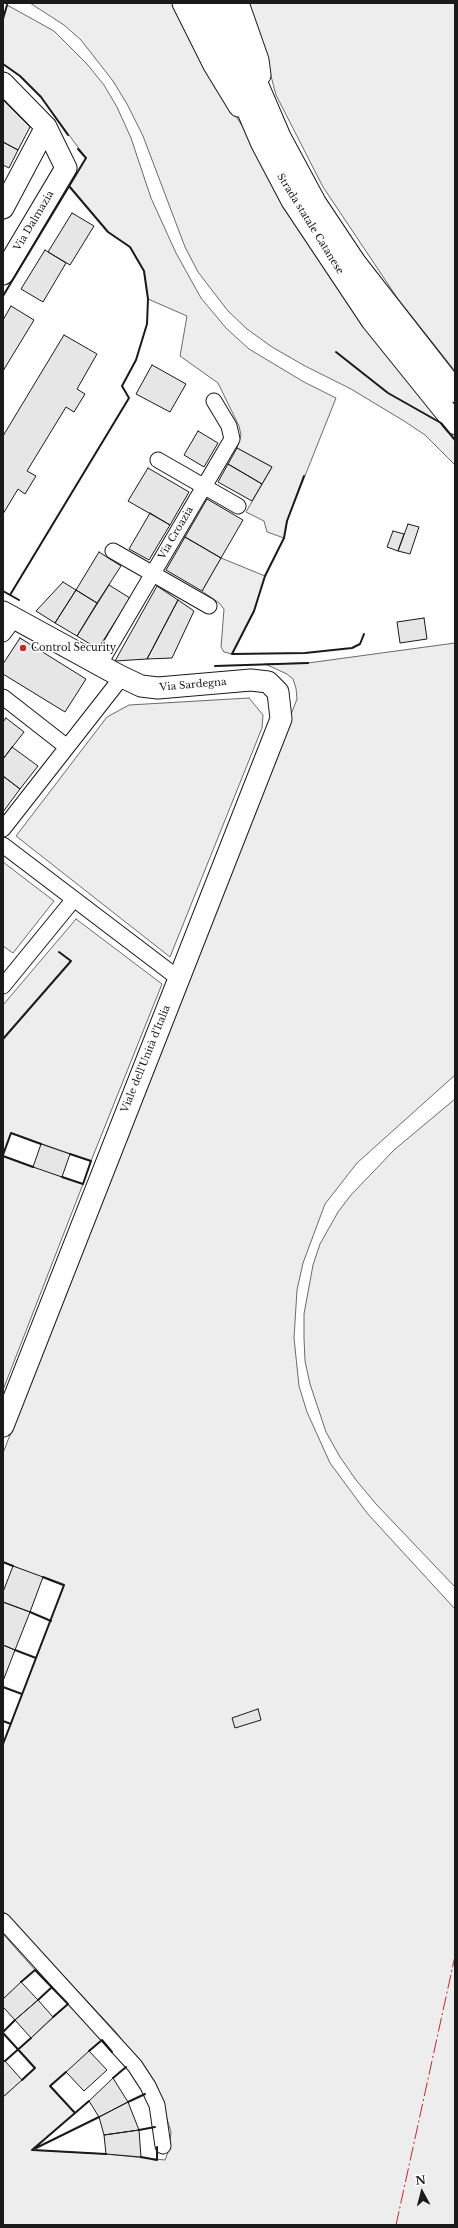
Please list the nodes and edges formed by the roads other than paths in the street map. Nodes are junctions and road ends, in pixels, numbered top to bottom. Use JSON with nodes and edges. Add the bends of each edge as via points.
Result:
{"nodes":[{"id":1,"x":184,"y":3,"type":"edge"},
{"id":2,"x":202,"y":3,"type":"edge"},
{"id":3,"x":222,"y":3,"type":"edge"},
{"id":4,"x":238,"y":3,"type":"edge"},
{"id":5,"x":3,"y":83,"type":"edge"},
{"id":6,"x":264,"y":103,"type":"junction"},
{"id":7,"x":46,"y":127,"type":"junction"},
{"id":8,"x":262,"y":143,"type":"junction"},
{"id":9,"x":3,"y":208,"type":"edge"},
{"id":10,"x":3,"y":274,"type":"edge"},
{"id":11,"x":455,"y":391,"type":"edge"},
{"id":12,"x":214,"y":401,"type":"dead end"},
{"id":13,"x":455,"y":423,"type":"edge"},
{"id":14,"x":158,"y":460,"type":"dead end"},
{"id":15,"x":203,"y":486,"type":"junction"},
{"id":16,"x":238,"y":506,"type":"dead end"},
{"id":17,"x":113,"y":551,"type":"dead end"},
{"id":18,"x":152,"y":574,"type":"junction"},
{"id":19,"x":209,"y":606,"type":"dead end"},
{"id":20,"x":7,"y":621,"type":"edge"},
{"id":21,"x":100,"y":665,"type":"junction"},
{"id":22,"x":122,"y":677,"type":"junction"},
{"id":23,"x":278,"y":692,"type":"joint"},
{"id":24,"x":3,"y":697,"type":"edge"},
{"id":25,"x":67,"y":747,"type":"junction"},
{"id":26,"x":3,"y":829,"type":"edge"},
{"id":27,"x":3,"y":846,"type":"edge"},
{"id":28,"x":74,"y":899,"type":"junction"},
{"id":29,"x":178,"y":978,"type":"junction"},
{"id":30,"x":3,"y":986,"type":"edge"},
{"id":31,"x":3,"y":1426,"type":"edge"},
{"id":32,"x":3,"y":1921,"type":"edge"},
{"id":33,"x":163,"y":2146,"type":"dead end"}],
"edges":[{"from":1,"to":8,"type":"street","via":[[214,66]]},
{"from":2,"to":8,"type":"main road","name":"Strada statale Catanese"},
{"from":3,"to":6,"type":"main road","name":"Strada statale Catanese"},
{"from":4,"to":6,"type":"street","via":[[258,60]]},
{"from":5,"to":7,"type":"street"},
{"from":6,"to":11,"type":"main road","name":"Strada statale Catanese","via":[[315,203],[355,263]]},
{"from":7,"to":9,"type":"street"},
{"from":7,"to":10,"type":"street","name":"Via Dalmazia","via":[[66,168]]},
{"from":8,"to":13,"type":"main road","name":"Strada statale Catanese","via":[[292,200],[363,308]]},
{"from":12,"to":15,"type":"street","name":"Via Croazia","via":[[229,426],[232,439]]},
{"from":14,"to":15,"type":"street"},
{"from":15,"to":16,"type":"street"},
{"from":15,"to":18,"type":"street","name":"Via Croazia"},
{"from":17,"to":18,"type":"street"},
{"from":18,"to":19,"type":"street"},
{"from":18,"to":21,"type":"street","name":"Via Croazia"},
{"from":20,"to":21,"type":"street","name":"Via Sardegna"},
{"from":21,"to":22,"type":"street","name":"Via Sardegna"},
{"from":22,"to":23,"type":"street","name":"Via Sardegna","via":[[141,686],[158,688],[250,680],[268,682]]},
{"from":22,"to":25,"type":"street"},
{"from":23,"to":29,"type":"street","name":"Viale dell'Unità d'Italia","via":[[280,719]]},
{"from":24,"to":25,"type":"street"},
{"from":25,"to":26,"type":"street"},
{"from":27,"to":28,"type":"street"},
{"from":28,"to":29,"type":"street"},
{"from":28,"to":30,"type":"street"},
{"from":29,"to":31,"type":"street","name":"Viale dell'Unità d'Italia"},
{"from":32,"to":33,"type":"street","via":[[135,2066],[157,2105]]}]}
